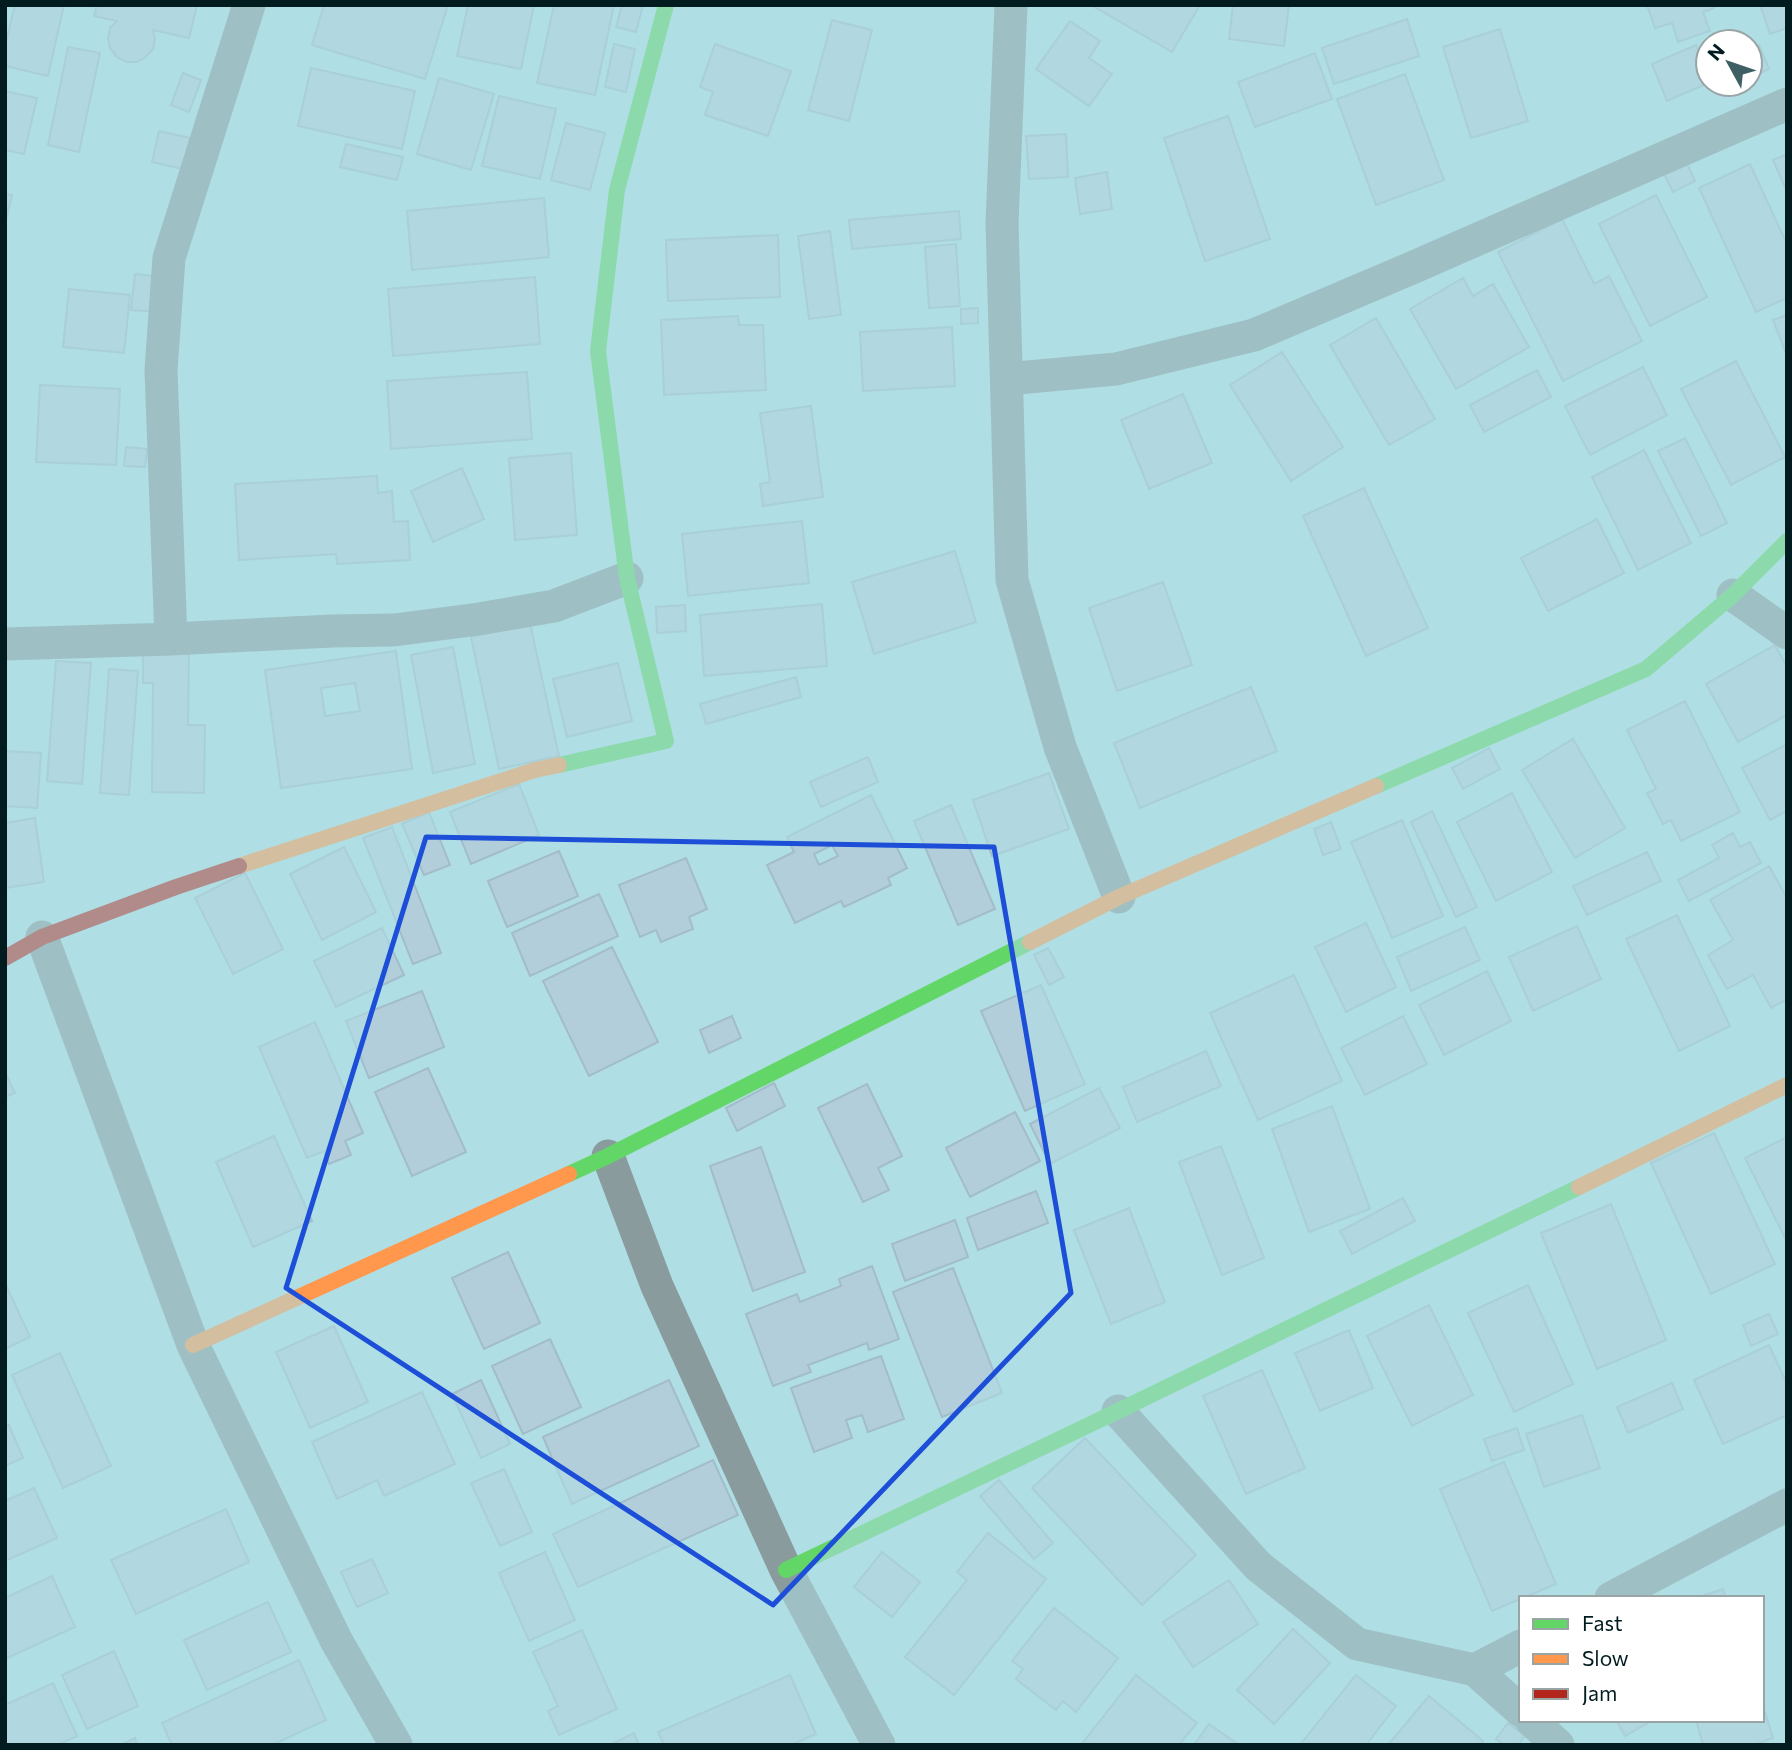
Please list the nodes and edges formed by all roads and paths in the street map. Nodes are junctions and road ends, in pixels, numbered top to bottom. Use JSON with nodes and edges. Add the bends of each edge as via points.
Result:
{"nodes":[{"id":1,"x":248,"y":5,"type":"edge"},
{"id":2,"x":666,"y":5,"type":"edge"},
{"id":3,"x":1010,"y":5,"type":"edge"},
{"id":4,"x":1787,"y":104,"type":"edge"},
{"id":5,"x":1007,"y":379,"type":"junction"},
{"id":6,"x":1787,"y":541,"type":"edge"},
{"id":7,"x":627,"y":578,"type":"junction"},
{"id":8,"x":1733,"y":595,"type":"junction"},
{"id":9,"x":1787,"y":633,"type":"edge"},
{"id":10,"x":171,"y":639,"type":"junction"},
{"id":11,"x":5,"y":644,"type":"edge"},
{"id":12,"x":1119,"y":897,"type":"junction"},
{"id":13,"x":42,"y":937,"type":"junction"},
{"id":14,"x":5,"y":958,"type":"edge"},
{"id":15,"x":1787,"y":1085,"type":"edge"},
{"id":16,"x":608,"y":1156,"type":"junction"},
{"id":17,"x":193,"y":1345,"type":"junction"},
{"id":18,"x":1118,"y":1411,"type":"junction"},
{"id":19,"x":1787,"y":1505,"type":"edge"},
{"id":20,"x":786,"y":1570,"type":"junction"},
{"id":21,"x":1615,"y":1596,"type":"edge"},
{"id":22,"x":1519,"y":1647,"type":"edge"},
{"id":23,"x":1475,"y":1670,"type":"junction"},
{"id":24,"x":1519,"y":1709,"type":"edge"},
{"id":25,"x":1533,"y":1722,"type":"edge"},
{"id":26,"x":396,"y":1745,"type":"edge"},
{"id":27,"x":879,"y":1745,"type":"edge"},
{"id":28,"x":1558,"y":1745,"type":"edge"}],
"edges":[{"from":1,"to":10,"type":"street","via":[[169,258],[161,370]]},
{"from":2,"to":7,"type":"street","via":[[617,190],[598,351]]},
{"from":3,"to":5,"type":"street","via":[[1002,223]]},
{"from":4,"to":5,"type":"street","via":[[1254,335],[1116,369]]},
{"from":5,"to":12,"type":"street","via":[[1013,580],[1060,747]]},
{"from":6,"to":8,"type":"street"},
{"from":7,"to":10,"type":"street","via":[[554,606],[479,619],[394,630]]},
{"from":7,"to":13,"type":"street","via":[[666,741],[535,770],[176,887]]},
{"from":8,"to":9,"type":"street"},
{"from":8,"to":12,"type":"street","via":[[1646,669]]},
{"from":10,"to":11,"type":"street"},
{"from":12,"to":16,"type":"street"},
{"from":13,"to":14,"type":"street"},
{"from":13,"to":17,"type":"street"},
{"from":15,"to":18,"type":"street"},
{"from":16,"to":17,"type":"street"},
{"from":16,"to":20,"type":"street","via":[[657,1286]]},
{"from":17,"to":26,"type":"street","via":[[336,1640]]},
{"from":18,"to":20,"type":"street"},
{"from":18,"to":23,"type":"street","via":[[1258,1566],[1357,1644]]},
{"from":19,"to":21,"type":"street"},
{"from":20,"to":27,"type":"street"},
{"from":22,"to":23,"type":"street"},
{"from":23,"to":24,"type":"street"},
{"from":25,"to":28,"type":"street"}]}
